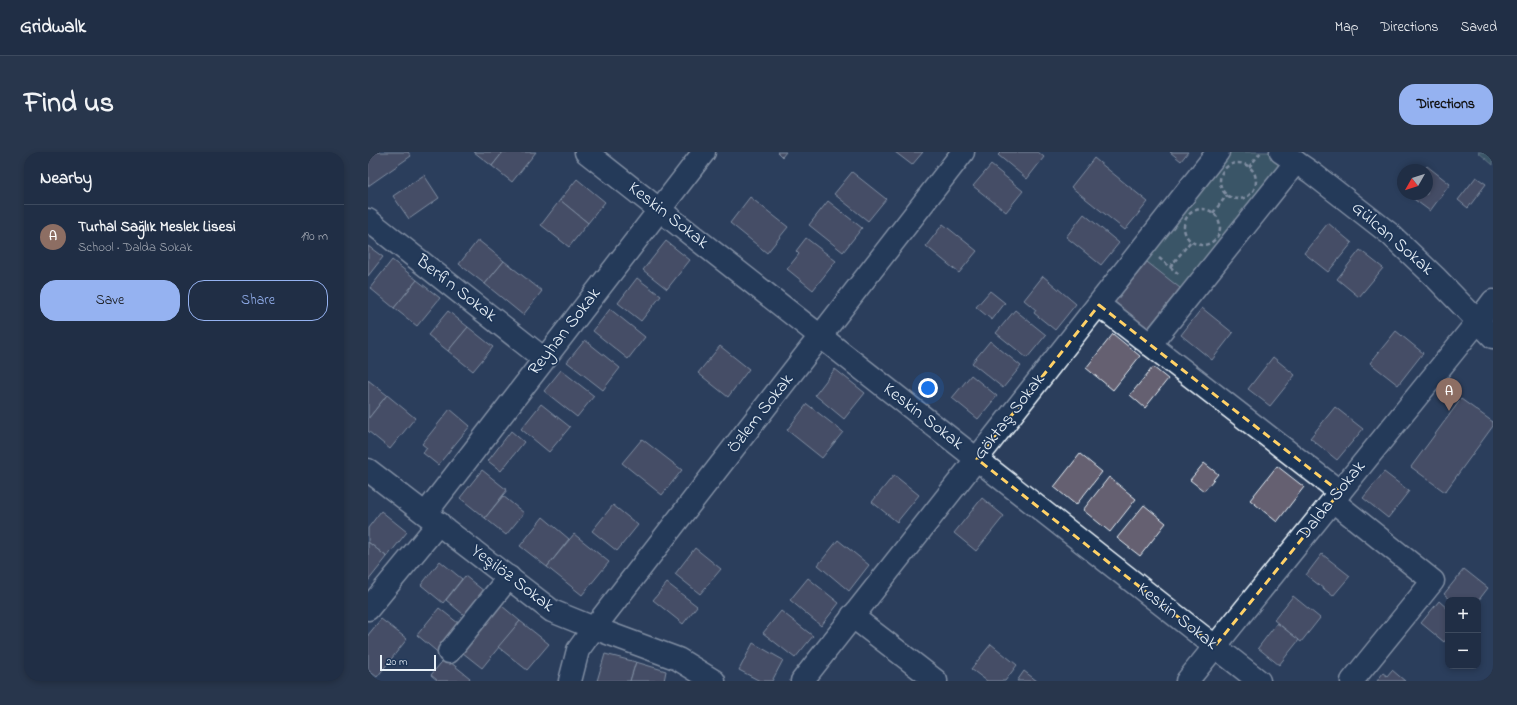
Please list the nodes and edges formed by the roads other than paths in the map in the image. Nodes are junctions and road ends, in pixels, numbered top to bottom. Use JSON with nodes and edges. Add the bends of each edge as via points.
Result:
{"nodes":[{"id":1,"x":586,"y":152,"type":"edge"},
{"id":2,"x":704,"y":152,"type":"edge"},
{"id":3,"x":962,"y":152,"type":"edge"},
{"id":4,"x":1218,"y":152,"type":"edge"},
{"id":5,"x":1289,"y":157,"type":"edge"},
{"id":6,"x":660,"y":210,"type":"junction"},
{"id":7,"x":368,"y":220,"type":"edge"},
{"id":8,"x":1493,"y":301,"type":"edge"},
{"id":9,"x":1099,"y":305,"type":"junction"},
{"id":10,"x":1478,"y":321,"type":"junction"},
{"id":11,"x":821,"y":336,"type":"junction"},
{"id":12,"x":1493,"y":337,"type":"edge"},
{"id":13,"x":1150,"y":345,"type":"junction"},
{"id":14,"x":544,"y":359,"type":"junction"},
{"id":15,"x":976,"y":459,"type":"junction"},
{"id":16,"x":368,"y":470,"type":"edge"},
{"id":17,"x":1336,"y":496,"type":"junction"},
{"id":18,"x":432,"y":518,"type":"junction"},
{"id":19,"x":509,"y":577,"type":"junction"},
{"id":20,"x":368,"y":609,"type":"edge"},
{"id":21,"x":852,"y":616,"type":"junction"},
{"id":22,"x":594,"y":628,"type":"junction"},
{"id":23,"x":1215,"y":646,"type":"junction"},
{"id":24,"x":449,"y":652,"type":"dead end"},
{"id":25,"x":570,"y":681,"type":"edge"},
{"id":26,"x":714,"y":681,"type":"edge"},
{"id":27,"x":802,"y":681,"type":"edge"},
{"id":28,"x":936,"y":681,"type":"edge"},
{"id":29,"x":1187,"y":681,"type":"edge"},
{"id":30,"x":1259,"y":681,"type":"edge"},
{"id":31,"x":1352,"y":681,"type":"edge"}],
"edges":[{"from":1,"to":6,"type":"street","name":"Keskin Sokak"},
{"from":2,"to":6,"type":"street","name":"Reyhan Sokak"},
{"from":3,"to":11,"type":"street","name":"Özlem Sokak"},
{"from":4,"to":9,"type":"street","name":"Göktaş Sokak"},
{"from":5,"to":10,"type":"street","name":"Gülcan Sokak","via":[[1390,234]]},
{"from":5,"to":13,"type":"street","via":[[1195,288]]},
{"from":6,"to":11,"type":"street","name":"Keskin Sokak"},
{"from":6,"to":14,"type":"street","name":"Reyhan Sokak"},
{"from":7,"to":14,"type":"street","name":"Berfin Sokak"},
{"from":8,"to":10,"type":"street","name":"Dalda Sokak"},
{"from":9,"to":13,"type":"street"},
{"from":9,"to":15,"type":"street","name":"Göktaş Sokak"},
{"from":10,"to":12,"type":"street","name":"Gülcan Sokak"},
{"from":10,"to":17,"type":"street","name":"Dalda Sokak"},
{"from":11,"to":15,"type":"street","name":"Keskin Sokak"},
{"from":11,"to":22,"type":"street","name":"Özlem Sokak"},
{"from":13,"to":17,"type":"street"},
{"from":14,"to":18,"type":"street","name":"Reyhan Sokak"},
{"from":15,"to":21,"type":"street","name":"Göktaş Sokak"},
{"from":15,"to":23,"type":"street","name":"Keskin Sokak"},
{"from":16,"to":18,"type":"street","name":"Yeşilöz Sokak"},
{"from":17,"to":23,"type":"street","name":"Dalda Sokak"},
{"from":17,"to":31,"type":"street","via":[[1433,581]]},
{"from":18,"to":19,"type":"street","name":"Yeşilöz Sokak"},
{"from":18,"to":20,"type":"street","name":"Reyhan Sokak"},
{"from":19,"to":22,"type":"street","name":"Yeşilöz Sokak","via":[[552,611]]},
{"from":19,"to":24,"type":"street"},
{"from":21,"to":27,"type":"street","name":"Göktaş Sokak"},
{"from":21,"to":28,"type":"street"},
{"from":22,"to":25,"type":"street","name":"Özlem Sokak","via":[[578,650]]},
{"from":22,"to":26,"type":"street","name":"Yeşilöz Sokak","via":[[678,659]]},
{"from":23,"to":29,"type":"street","name":"Dalda Sokak"},
{"from":23,"to":30,"type":"street","name":"Keskin Sokak"}]}
